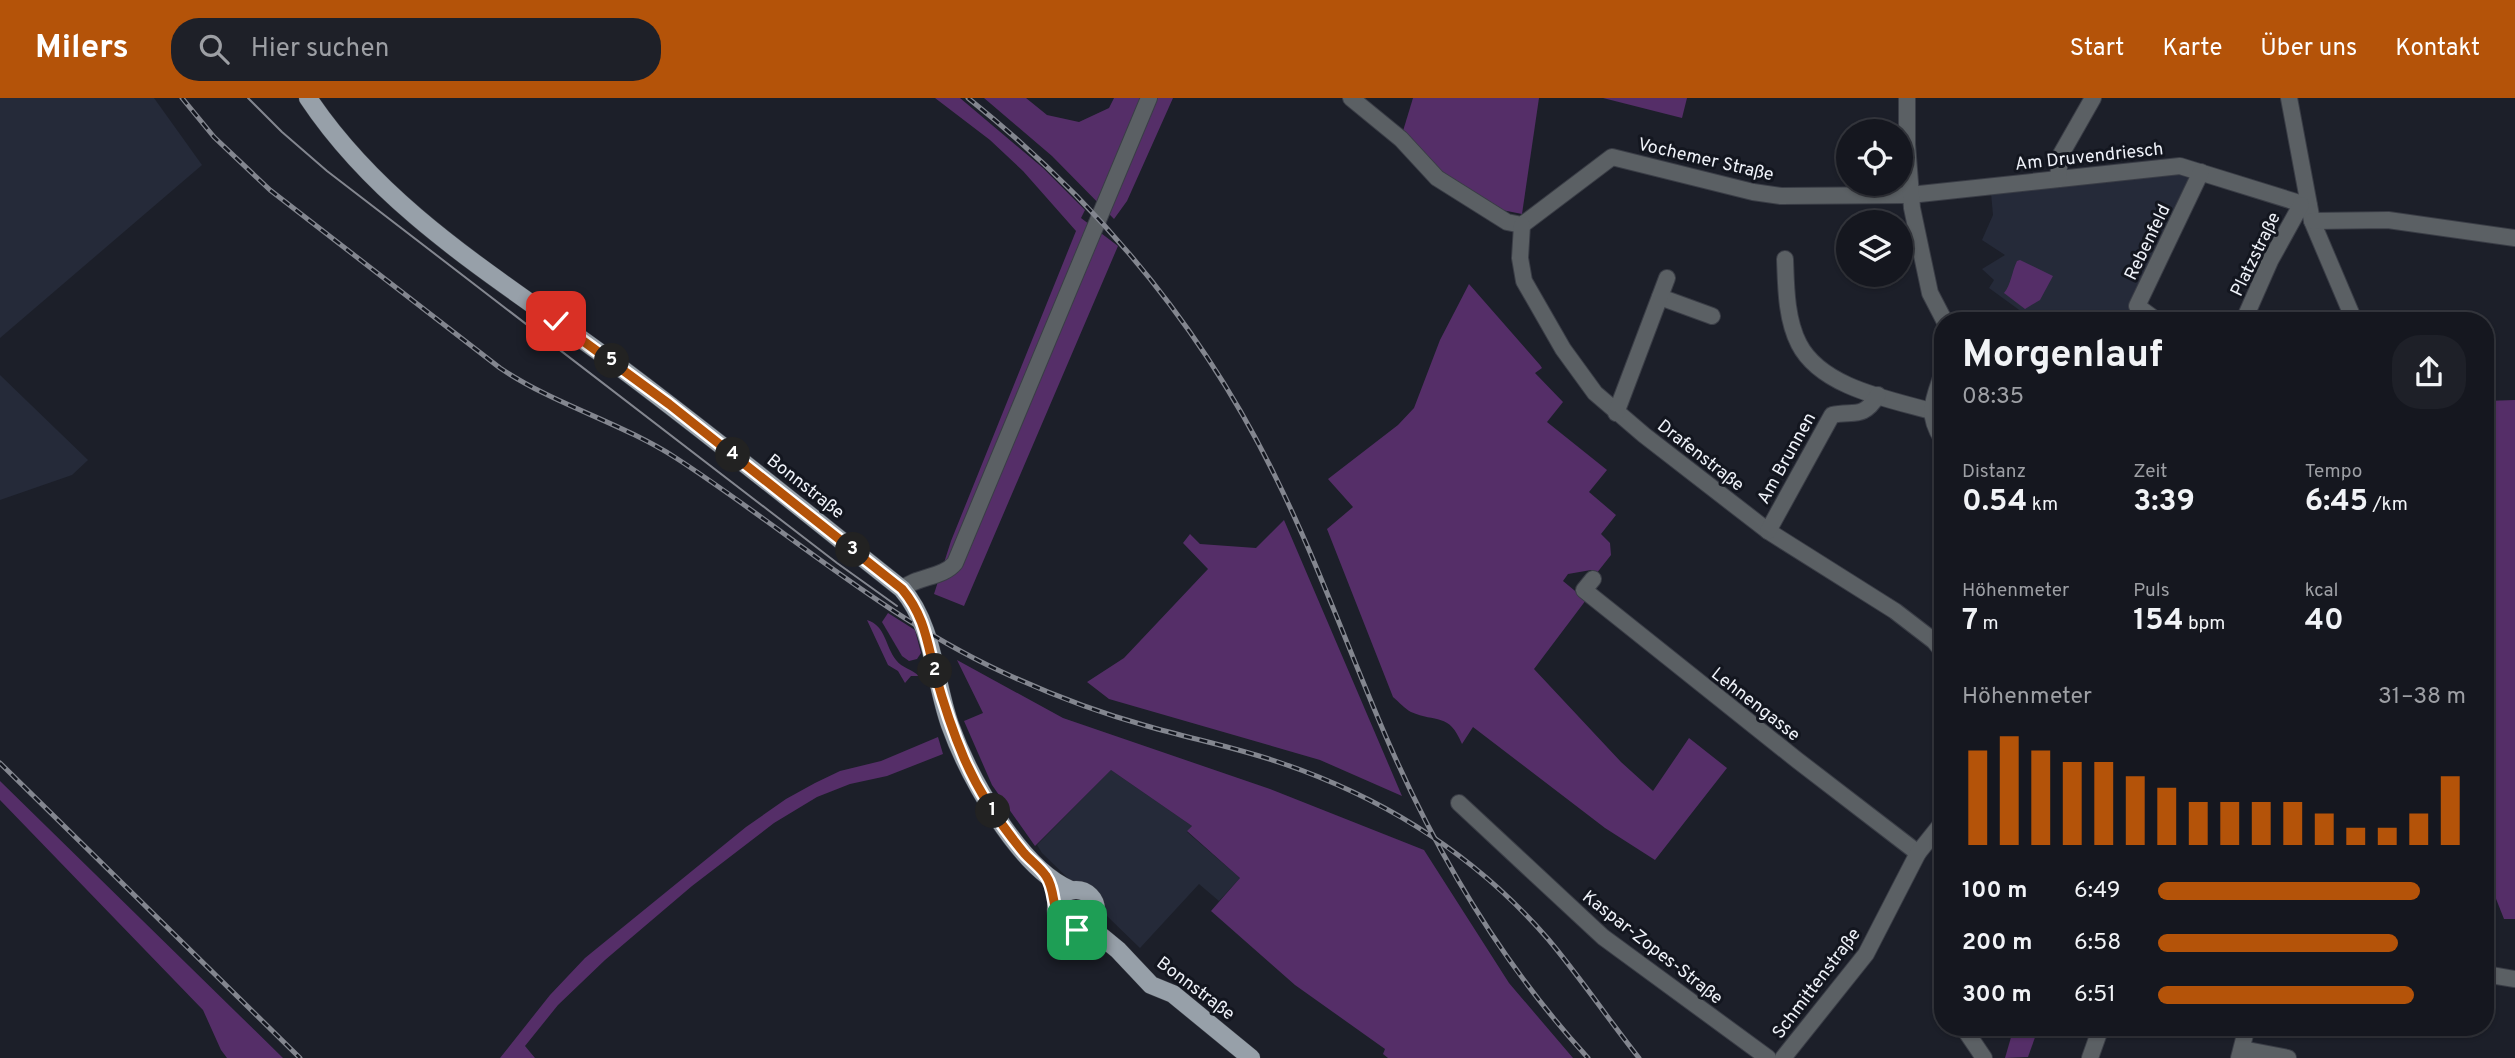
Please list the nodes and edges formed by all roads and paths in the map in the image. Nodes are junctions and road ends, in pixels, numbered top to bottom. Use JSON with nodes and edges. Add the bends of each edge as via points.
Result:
{"nodes":[{"id":1,"x":307,"y":98,"type":"edge"},
{"id":2,"x":1149,"y":98,"type":"edge"},
{"id":3,"x":1351,"y":98,"type":"edge"},
{"id":4,"x":1907,"y":98,"type":"edge"},
{"id":5,"x":2093,"y":98,"type":"edge"},
{"id":6,"x":2289,"y":98,"type":"edge"},
{"id":7,"x":1907,"y":119,"type":"edge"},
{"id":8,"x":2201,"y":172,"type":"junction"},
{"id":9,"x":2058,"y":179,"type":"junction"},
{"id":10,"x":1913,"y":195,"type":"edge"},
{"id":11,"x":1836,"y":196,"type":"edge"},
{"id":12,"x":1910,"y":196,"type":"edge"},
{"id":13,"x":2307,"y":211,"type":"junction"},
{"id":14,"x":1522,"y":225,"type":"junction"},
{"id":15,"x":2515,"y":238,"type":"edge"},
{"id":16,"x":1785,"y":259,"type":"dead end"},
{"id":17,"x":1667,"y":278,"type":"dead end"},
{"id":18,"x":1660,"y":297,"type":"junction"},
{"id":19,"x":1940,"y":312,"type":"edge"},
{"id":20,"x":2145,"y":312,"type":"edge"},
{"id":21,"x":2248,"y":312,"type":"edge"},
{"id":22,"x":2352,"y":312,"type":"edge"},
{"id":23,"x":1712,"y":316,"type":"dead end"},
{"id":24,"x":1878,"y":395,"type":"junction"},
{"id":25,"x":1934,"y":401,"type":"edge"},
{"id":26,"x":1931,"y":411,"type":"junction"},
{"id":27,"x":1616,"y":413,"type":"junction"},
{"id":28,"x":1934,"y":422,"type":"edge"},
{"id":29,"x":1768,"y":531,"type":"junction"},
{"id":30,"x":1593,"y":579,"type":"dead end"},
{"id":31,"x":902,"y":589,"type":"junction"},
{"id":32,"x":1934,"y":641,"type":"edge"},
{"id":33,"x":1459,"y":803,"type":"dead end"},
{"id":34,"x":1934,"y":837,"type":"edge"},
{"id":35,"x":1918,"y":853,"type":"junction"},
{"id":36,"x":1047,"y":877,"type":"junction"},
{"id":37,"x":1070,"y":890,"type":"junction"},
{"id":38,"x":1056,"y":905,"type":"junction"},
{"id":39,"x":1096,"y":912,"type":"junction"},
{"id":40,"x":1084,"y":929,"type":"junction"},
{"id":41,"x":1118,"y":950,"type":"junction"},
{"id":42,"x":2494,"y":976,"type":"edge"},
{"id":43,"x":2515,"y":979,"type":"edge"},
{"id":44,"x":1970,"y":1036,"type":"edge"},
{"id":45,"x":2098,"y":1036,"type":"edge"},
{"id":46,"x":2245,"y":1036,"type":"edge"},
{"id":47,"x":2240,"y":1054,"type":"edge"},
{"id":48,"x":1251,"y":1058,"type":"edge"},
{"id":49,"x":1768,"y":1058,"type":"edge"},
{"id":50,"x":1783,"y":1058,"type":"edge"},
{"id":51,"x":1984,"y":1058,"type":"edge"},
{"id":52,"x":2090,"y":1058,"type":"edge"},
{"id":53,"x":2288,"y":1058,"type":"edge"}],
"edges":[{"from":1,"to":31,"type":"main road","name":"Bonnstraße","via":[[353,158],[418,220],[669,404]]},
{"from":2,"to":31,"type":"street","via":[[956,563]]},
{"from":3,"to":14,"type":"street","via":[[1401,139],[1437,178],[1507,222]]},
{"from":4,"to":7,"type":"street"},
{"from":5,"to":9,"type":"street","via":[[2060,156]]},
{"from":6,"to":13,"type":"street"},
{"from":8,"to":9,"type":"street","name":"Am Druvendriesch","via":[[2172,166]]},
{"from":8,"to":13,"type":"street","name":"Am Druvendriesch"},
{"from":8,"to":20,"type":"street","name":"Rebenfeld","via":[[2137,306]]},
{"from":9,"to":10,"type":"street","name":"Am Druvendriesch"},
{"from":11,"to":14,"type":"street","name":"Vochemer Straße","via":[[1754,192],[1612,157]]},
{"from":12,"to":19,"type":"street","via":[[1925,278]]},
{"from":13,"to":15,"type":"street","name":"Am Druvendriesch"},
{"from":13,"to":21,"type":"street","name":"Platzstraße","via":[[2270,261]]},
{"from":13,"to":22,"type":"street"},
{"from":14,"to":27,"type":"street","name":"Drafenstraße","via":[[1524,281],[1574,365]]},
{"from":16,"to":24,"type":"street","via":[[1790,316],[1799,345],[1816,367],[1840,382]]},
{"from":17,"to":18,"type":"street"},
{"from":18,"to":23,"type":"street"},
{"from":18,"to":27,"type":"street"},
{"from":24,"to":26,"type":"street"},
{"from":24,"to":29,"type":"street","name":"Am Brunnen","via":[[1853,415],[1832,415]]},
{"from":25,"to":26,"type":"street"},
{"from":26,"to":28,"type":"street"},
{"from":27,"to":29,"type":"street","name":"Drafenstraße"},
{"from":29,"to":32,"type":"street","name":"Drafenstraße"},
{"from":30,"to":35,"type":"street","name":"Lehnengasse","via":[[1584,590]]},
{"from":31,"to":36,"type":"main road","name":"Bonnstraße","via":[[918,611],[950,724],[979,789]]},
{"from":33,"to":49,"type":"street","name":"Kaspar-Zopes-Straße","via":[[1603,936]]},
{"from":34,"to":35,"type":"street","name":"Schmittenstraße"},
{"from":35,"to":50,"type":"street","name":"Schmittenstraße","via":[[1866,954]]},
{"from":36,"to":37,"type":"main road","name":"Bonnstraße"},
{"from":36,"to":38,"type":"main road","name":"Bonnstraße"},
{"from":37,"to":38,"type":"main road"},
{"from":37,"to":39,"type":"main road","via":[[1090,895]]},
{"from":38,"to":40,"type":"main road","via":[[1057,917],[1065,927]]},
{"from":39,"to":40,"type":"main road"},
{"from":39,"to":41,"type":"main road","name":"Bonnstraße"},
{"from":40,"to":41,"type":"main road","name":"Bonnstraße"},
{"from":41,"to":48,"type":"main road","name":"Bonnstraße","via":[[1151,985],[1172,994]]},
{"from":42,"to":43,"type":"street"},
{"from":44,"to":51,"type":"street"},
{"from":45,"to":52,"type":"street"},
{"from":46,"to":47,"type":"street"},
{"from":47,"to":53,"type":"street"}]}
